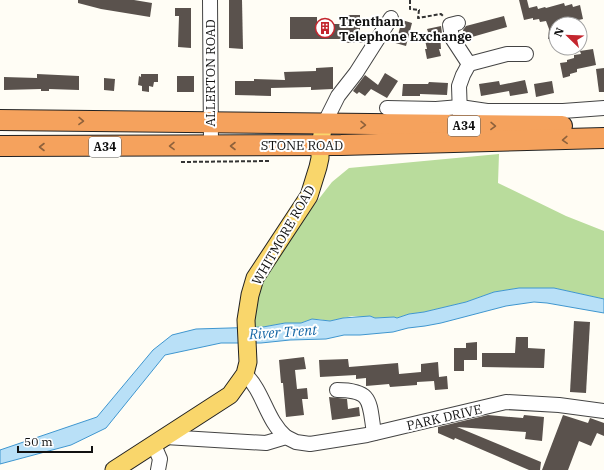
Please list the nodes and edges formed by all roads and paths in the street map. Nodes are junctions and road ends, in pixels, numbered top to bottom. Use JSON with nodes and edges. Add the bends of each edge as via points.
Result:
{"nodes":[{"id":1,"x":210,"y":0,"type":"edge"},
{"id":2,"x":410,"y":0,"type":"edge"},
{"id":3,"x":391,"y":18,"type":"dead end"},
{"id":4,"x":454,"y":24,"type":"joint"},
{"id":5,"x":526,"y":54,"type":"dead end"},
{"id":6,"x":469,"y":64,"type":"junction"},
{"id":7,"x":387,"y":108,"type":"dead end"},
{"id":8,"x":604,"y":108,"type":"edge"},
{"id":9,"x":460,"y":116,"type":"junction"},
{"id":10,"x":0,"y":120,"type":"edge"},
{"id":11,"x":211,"y":123,"type":"junction"},
{"id":12,"x":324,"y":124,"type":"junction"},
{"id":13,"x":604,"y":124,"type":"edge"},
{"id":14,"x":604,"y":138,"type":"edge"},
{"id":15,"x":320,"y":145,"type":"junction"},
{"id":16,"x":0,"y":146,"type":"edge"},
{"id":17,"x":211,"y":146,"type":"junction"},
{"id":18,"x":245,"y":374,"type":"junction"},
{"id":19,"x":337,"y":390,"type":"dead end"},
{"id":20,"x":604,"y":410,"type":"edge"},
{"id":21,"x":374,"y":433,"type":"junction"},
{"id":22,"x":286,"y":437,"type":"junction"},
{"id":23,"x":160,"y":441,"type":"junction"},
{"id":24,"x":114,"y":470,"type":"edge"},
{"id":25,"x":158,"y":470,"type":"edge"}],
"edges":[{"from":1,"to":11,"type":"street","name":"ALLERTON ROAD"},
{"from":2,"to":4,"type":"path","via":[[410,9],[419,10],[418,18],[441,14]]},
{"from":3,"to":12,"type":"street","via":[[338,96]]},
{"from":4,"to":6,"type":"street","via":[[452,38]]},
{"from":5,"to":6,"type":"street","via":[[507,54]]},
{"from":6,"to":9,"type":"street","via":[[460,86]]},
{"from":7,"to":9,"type":"street","via":[[436,109]]},
{"from":8,"to":9,"type":"street","via":[[487,111]]},
{"from":12,"to":9,"type":"highway","name":"STONE ROAD","number":"A34","one_way":true},
{"from":9,"to":13,"type":"highway","name":"STONE ROAD","number":"A34","one_way":true,"via":[[547,127]]},
{"from":10,"to":11,"type":"highway","name":"STONE ROAD","number":"A34","one_way":true},
{"from":11,"to":12,"type":"highway","name":"STONE ROAD","number":"A34"},
{"from":11,"to":17,"type":"street","name":"ALLERTON ROAD"},
{"from":12,"to":15,"type":"main road","name":"WHITMORE ROAD"},
{"from":14,"to":15,"type":"highway","name":"STONE ROAD","number":"A34","one_way":true},
{"from":15,"to":17,"type":"highway","name":"STONE ROAD","number":"A34","one_way":true},
{"from":15,"to":18,"type":"main road","name":"WHITMORE ROAD","via":[[320,158],[309,196],[255,278],[246,320],[248,362]]},
{"from":17,"to":16,"type":"highway","name":"STONE ROAD","number":"A34","one_way":true},
{"from":18,"to":22,"type":"street","via":[[252,381],[277,429]]},
{"from":18,"to":23,"type":"main road","name":"WHITMORE ROAD","via":[[230,395]]},
{"from":19,"to":21,"type":"street","via":[[358,391],[366,397]]},
{"from":20,"to":21,"type":"street","name":"PARK DRIVE","via":[[506,402]]},
{"from":21,"to":22,"type":"street","name":"PARK DRIVE","via":[[310,444]]},
{"from":22,"to":23,"type":"street","via":[[266,442]]},
{"from":23,"to":24,"type":"main road","name":"WHITMORE ROAD"},
{"from":23,"to":25,"type":"street"}]}
